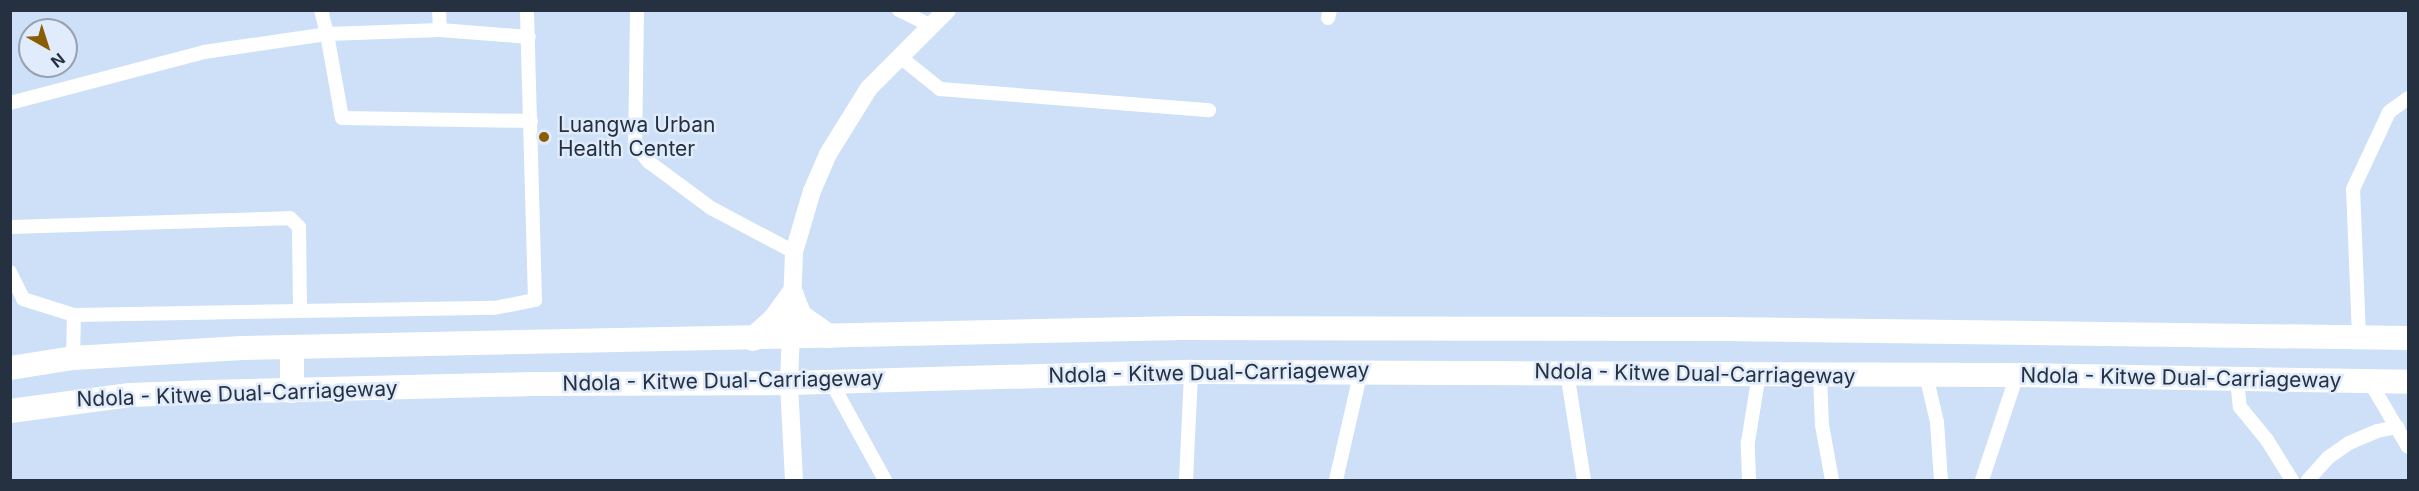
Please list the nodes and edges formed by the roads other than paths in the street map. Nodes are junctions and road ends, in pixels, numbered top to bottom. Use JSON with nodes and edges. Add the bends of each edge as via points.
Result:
{"nodes":[{"id":1,"x":321,"y":10,"type":"edge"},
{"id":2,"x":439,"y":10,"type":"edge"},
{"id":3,"x":527,"y":10,"type":"edge"},
{"id":4,"x":637,"y":10,"type":"edge"},
{"id":5,"x":899,"y":10,"type":"edge"},
{"id":6,"x":947,"y":10,"type":"edge"},
{"id":7,"x":932,"y":26,"type":"junction"},
{"id":8,"x":440,"y":30,"type":"junction"},
{"id":9,"x":327,"y":33,"type":"junction"},
{"id":10,"x":529,"y":37,"type":"junction"},
{"id":11,"x":899,"y":57,"type":"junction"},
{"id":12,"x":2409,"y":98,"type":"edge"},
{"id":13,"x":10,"y":103,"type":"edge"},
{"id":14,"x":1209,"y":110,"type":"dead end"},
{"id":15,"x":531,"y":121,"type":"junction"},
{"id":16,"x":10,"y":227,"type":"edge"},
{"id":17,"x":794,"y":252,"type":"junction"},
{"id":18,"x":10,"y":272,"type":"edge"},
{"id":19,"x":792,"y":296,"type":"junction"},
{"id":20,"x":300,"y":309,"type":"junction"},
{"id":21,"x":74,"y":315,"type":"junction"},
{"id":22,"x":829,"y":336,"type":"junction"},
{"id":23,"x":2360,"y":337,"type":"junction"},
{"id":24,"x":2409,"y":338,"type":"edge"},
{"id":25,"x":753,"y":339,"type":"junction"},
{"id":26,"x":791,"y":340,"type":"junction"},
{"id":27,"x":292,"y":347,"type":"junction"},
{"id":28,"x":73,"y":358,"type":"junction"},
{"id":29,"x":10,"y":368,"type":"edge"},
{"id":30,"x":1361,"y":371,"type":"junction"},
{"id":31,"x":1191,"y":372,"type":"junction"},
{"id":32,"x":1567,"y":372,"type":"junction"},
{"id":33,"x":1759,"y":374,"type":"junction"},
{"id":34,"x":1926,"y":375,"type":"junction"},
{"id":35,"x":2017,"y":375,"type":"junction"},
{"id":36,"x":1820,"y":376,"type":"junction"},
{"id":37,"x":830,"y":380,"type":"junction"},
{"id":38,"x":2237,"y":380,"type":"junction"},
{"id":39,"x":2370,"y":382,"type":"junction"},
{"id":40,"x":2409,"y":382,"type":"edge"},
{"id":41,"x":789,"y":383,"type":"junction"},
{"id":42,"x":292,"y":390,"type":"junction"},
{"id":43,"x":10,"y":411,"type":"edge"},
{"id":44,"x":2398,"y":427,"type":"junction"},
{"id":45,"x":2409,"y":447,"type":"edge"},
{"id":46,"x":794,"y":480,"type":"edge"},
{"id":47,"x":885,"y":480,"type":"edge"},
{"id":48,"x":1186,"y":480,"type":"edge"},
{"id":49,"x":1336,"y":480,"type":"edge"},
{"id":50,"x":1584,"y":480,"type":"edge"},
{"id":51,"x":1749,"y":480,"type":"edge"},
{"id":52,"x":1832,"y":480,"type":"edge"},
{"id":53,"x":1941,"y":480,"type":"edge"},
{"id":54,"x":1982,"y":480,"type":"edge"},
{"id":55,"x":2292,"y":480,"type":"edge"},
{"id":56,"x":2308,"y":480,"type":"edge"}],
"edges":[{"from":1,"to":9,"type":"street"},
{"from":2,"to":8,"type":"street"},
{"from":3,"to":10,"type":"street"},
{"from":4,"to":17,"type":"street","via":[[635,146],[648,162],[711,208]]},
{"from":5,"to":7,"type":"street"},
{"from":6,"to":7,"type":"street"},
{"from":7,"to":11,"type":"street"},
{"from":8,"to":9,"type":"street"},
{"from":8,"to":10,"type":"street"},
{"from":9,"to":13,"type":"street","via":[[204,52]]},
{"from":9,"to":15,"type":"street","via":[[342,118]]},
{"from":10,"to":15,"type":"street"},
{"from":11,"to":14,"type":"street","via":[[940,89]]},
{"from":11,"to":17,"type":"street","via":[[869,88],[828,154]]},
{"from":12,"to":23,"type":"street","via":[[2389,112],[2353,189]]},
{"from":15,"to":20,"type":"street","via":[[535,300],[494,308]]},
{"from":16,"to":20,"type":"street","via":[[290,218],[299,227]]},
{"from":17,"to":19,"type":"street"},
{"from":18,"to":21,"type":"street","via":[[23,299]]},
{"from":19,"to":22,"type":"highway","via":[[800,316]]},
{"from":19,"to":25,"type":"highway"},
{"from":19,"to":26,"type":"street"},
{"from":20,"to":21,"type":"street"},
{"from":21,"to":28,"type":"street"},
{"from":22,"to":23,"type":"highway","name":"Ndola - Kitwe Dual-Carriageway","via":[[1182,328],[1724,329]]},
{"from":22,"to":26,"type":"highway","name":"Ndola - Kitwe Dual-Carriageway"},
{"from":23,"to":24,"type":"highway","name":"Ndola - Kitwe Dual-Carriageway"},
{"from":25,"to":26,"type":"highway","name":"Ndola - Kitwe Dual-Carriageway"},
{"from":25,"to":27,"type":"highway","name":"Ndola - Kitwe Dual-Carriageway"},
{"from":26,"to":41,"type":"street"},
{"from":27,"to":28,"type":"highway","name":"Ndola - Kitwe Dual-Carriageway"},
{"from":27,"to":42,"type":"highway"},
{"from":28,"to":29,"type":"highway","name":"Ndola - Kitwe Dual-Carriageway"},
{"from":30,"to":31,"type":"highway","name":"Ndola - Kitwe Dual-Carriageway"},
{"from":30,"to":32,"type":"highway","name":"Ndola - Kitwe Dual-Carriageway"},
{"from":30,"to":49,"type":"street"},
{"from":31,"to":37,"type":"highway","name":"Ndola - Kitwe Dual-Carriageway"},
{"from":31,"to":48,"type":"street"},
{"from":32,"to":33,"type":"highway","name":"Ndola - Kitwe Dual-Carriageway"},
{"from":32,"to":50,"type":"street"},
{"from":33,"to":36,"type":"highway","name":"Ndola - Kitwe Dual-Carriageway"},
{"from":33,"to":51,"type":"street","via":[[1748,442]]},
{"from":34,"to":35,"type":"highway","name":"Ndola - Kitwe Dual-Carriageway"},
{"from":34,"to":36,"type":"highway","name":"Ndola - Kitwe Dual-Carriageway"},
{"from":34,"to":53,"type":"street","via":[[1937,422]]},
{"from":35,"to":38,"type":"highway","name":"Ndola - Kitwe Dual-Carriageway"},
{"from":35,"to":54,"type":"street"},
{"from":36,"to":52,"type":"street","via":[[1822,425]]},
{"from":37,"to":41,"type":"highway","name":"Ndola - Kitwe Dual-Carriageway"},
{"from":37,"to":47,"type":"street"},
{"from":38,"to":39,"type":"highway","name":"Ndola - Kitwe Dual-Carriageway"},
{"from":38,"to":55,"type":"street","via":[[2238,404]]},
{"from":39,"to":40,"type":"highway","name":"Ndola - Kitwe Dual-Carriageway"},
{"from":39,"to":44,"type":"street"},
{"from":41,"to":42,"type":"highway","name":"Ndola - Kitwe Dual-Carriageway"},
{"from":41,"to":46,"type":"street"},
{"from":42,"to":43,"type":"highway","name":"Ndola - Kitwe Dual-Carriageway","via":[[130,395]]},
{"from":44,"to":45,"type":"street"},
{"from":44,"to":56,"type":"street","via":[[2349,443],[2329,457]]}]}
